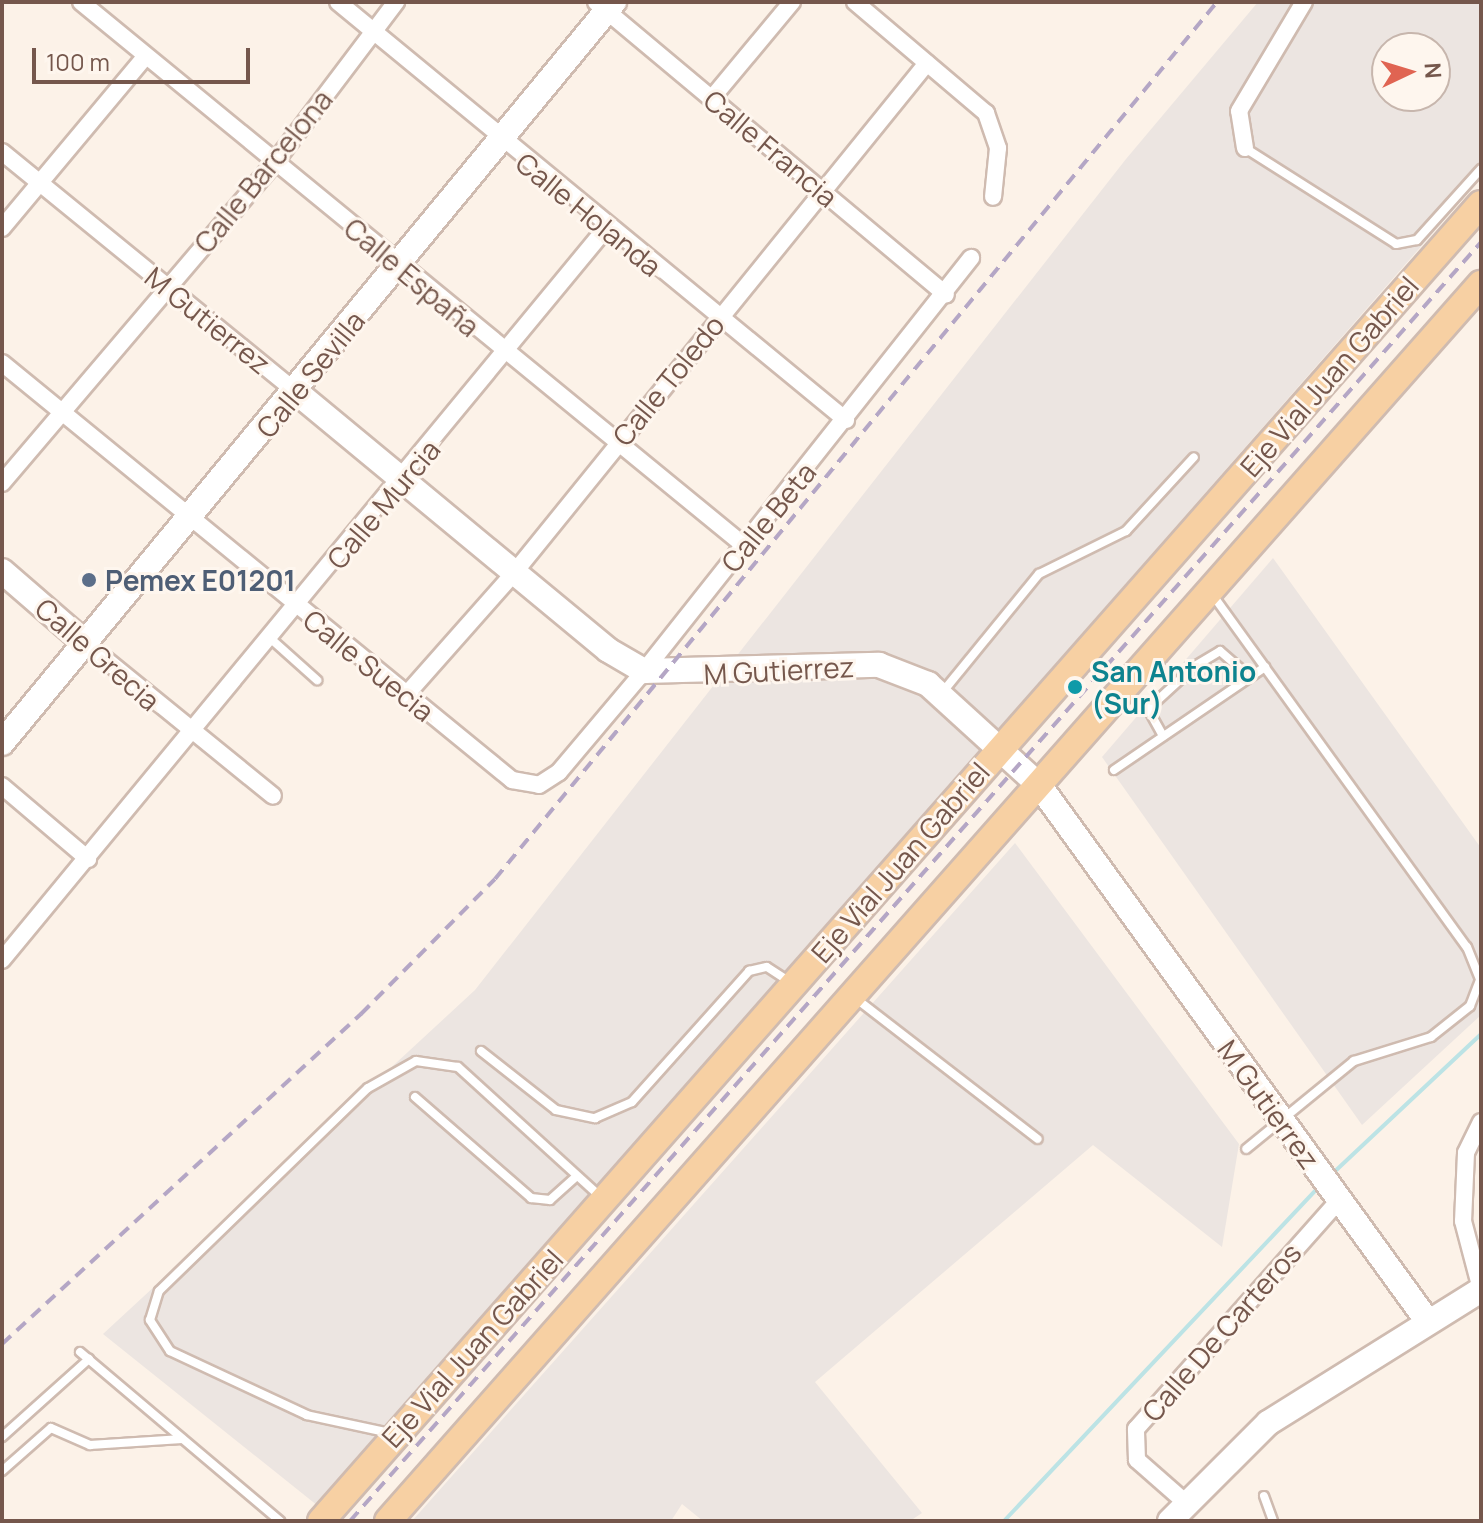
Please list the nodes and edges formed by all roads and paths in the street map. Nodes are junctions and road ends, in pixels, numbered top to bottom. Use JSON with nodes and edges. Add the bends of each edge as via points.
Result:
{"nodes":[{"id":1,"x":81,"y":2,"type":"edge"},
{"id":2,"x":338,"y":2,"type":"edge"},
{"id":3,"x":396,"y":2,"type":"edge"},
{"id":4,"x":792,"y":2,"type":"edge"},
{"id":5,"x":855,"y":2,"type":"edge"},
{"id":6,"x":1304,"y":2,"type":"edge"},
{"id":7,"x":606,"y":5,"type":"edge"},
{"id":8,"x":373,"y":30,"type":"junction"},
{"id":9,"x":145,"y":57,"type":"junction"},
{"id":10,"x":927,"y":63,"type":"junction"},
{"id":11,"x":712,"y":98,"type":"junction"},
{"id":12,"x":499,"y":141,"type":"junction"},
{"id":13,"x":1245,"y":148,"type":"joint"},
{"id":14,"x":2,"y":152,"type":"edge"},
{"id":15,"x":275,"y":162,"type":"junction"},
{"id":16,"x":1481,"y":169,"type":"edge"},
{"id":17,"x":39,"y":183,"type":"junction"},
{"id":18,"x":823,"y":192,"type":"junction"},
{"id":19,"x":993,"y":197,"type":"dead end"},
{"id":20,"x":1481,"y":204,"type":"edge"},
{"id":21,"x":2,"y":228,"type":"edge"},
{"id":22,"x":606,"y":228,"type":"junction"},
{"id":23,"x":971,"y":258,"type":"dead end"},
{"id":24,"x":397,"y":266,"type":"junction"},
{"id":25,"x":1481,"y":284,"type":"edge"},
{"id":26,"x":170,"y":287,"type":"junction"},
{"id":27,"x":946,"y":295,"type":"junction"},
{"id":28,"x":718,"y":318,"type":"junction"},
{"id":29,"x":506,"y":355,"type":"junction"},
{"id":30,"x":2,"y":363,"type":"edge"},
{"id":31,"x":295,"y":391,"type":"junction"},
{"id":32,"x":61,"y":410,"type":"junction"},
{"id":33,"x":846,"y":420,"type":"junction"},
{"id":34,"x":615,"y":444,"type":"junction"},
{"id":35,"x":1194,"y":457,"type":"dead end"},
{"id":36,"x":403,"y":480,"type":"junction"},
{"id":37,"x":2,"y":483,"type":"edge"},
{"id":38,"x":192,"y":519,"type":"junction"},
{"id":39,"x":746,"y":547,"type":"junction"},
{"id":40,"x":2,"y":571,"type":"edge"},
{"id":41,"x":514,"y":573,"type":"junction"},
{"id":42,"x":1210,"y":591,"type":"junction"},
{"id":43,"x":297,"y":607,"type":"junction"},
{"id":44,"x":271,"y":639,"type":"junction"},
{"id":45,"x":85,"y":643,"type":"junction"},
{"id":46,"x":1265,"y":667,"type":"junction"},
{"id":47,"x":644,"y":671,"type":"junction"},
{"id":48,"x":1250,"y":677,"type":"junction"},
{"id":49,"x":317,"y":680,"type":"dead end"},
{"id":50,"x":406,"y":695,"type":"junction"},
{"id":51,"x":940,"y":695,"type":"junction"},
{"id":52,"x":194,"y":736,"type":"junction"},
{"id":53,"x":1163,"y":736,"type":"junction"},
{"id":54,"x":2,"y":743,"type":"edge"},
{"id":55,"x":1000,"y":747,"type":"junction"},
{"id":56,"x":1114,"y":770,"type":"dead end"},
{"id":57,"x":559,"y":772,"type":"joint"},
{"id":58,"x":1039,"y":785,"type":"junction"},
{"id":59,"x":2,"y":786,"type":"edge"},
{"id":60,"x":273,"y":796,"type":"dead end"},
{"id":61,"x":88,"y":859,"type":"junction"},
{"id":62,"x":2,"y":960,"type":"edge"},
{"id":63,"x":792,"y":983,"type":"junction"},
{"id":64,"x":853,"y":996,"type":"junction"},
{"id":65,"x":481,"y":1051,"type":"dead end"},
{"id":66,"x":415,"y":1097,"type":"dead end"},
{"id":67,"x":1281,"y":1119,"type":"junction"},
{"id":68,"x":1481,"y":1122,"type":"edge"},
{"id":69,"x":1038,"y":1139,"type":"dead end"},
{"id":70,"x":1246,"y":1149,"type":"dead end"},
{"id":71,"x":577,"y":1176,"type":"junction"},
{"id":72,"x":1337,"y":1197,"type":"junction"},
{"id":73,"x":604,"y":1200,"type":"junction"},
{"id":74,"x":1481,"y":1290,"type":"edge"},
{"id":75,"x":1426,"y":1319,"type":"junction"},
{"id":76,"x":80,"y":1352,"type":"dead end"},
{"id":77,"x":89,"y":1359,"type":"junction"},
{"id":78,"x":394,"y":1434,"type":"junction"},
{"id":79,"x":2,"y":1437,"type":"edge"},
{"id":80,"x":183,"y":1439,"type":"junction"},
{"id":81,"x":2,"y":1471,"type":"edge"},
{"id":82,"x":1264,"y":1496,"type":"dead end"},
{"id":83,"x":1185,"y":1502,"type":"junction"},
{"id":84,"x":399,"y":1517,"type":"edge"},
{"id":85,"x":280,"y":1521,"type":"edge"},
{"id":86,"x":321,"y":1521,"type":"edge"},
{"id":87,"x":1170,"y":1521,"type":"edge"},
{"id":88,"x":1273,"y":1521,"type":"edge"}],
"edges":[{"from":1,"to":9,"type":"street","name":"Calle España"},
{"from":2,"to":8,"type":"street","name":"Calle Holanda"},
{"from":3,"to":8,"type":"street","name":"Calle Barcelona"},
{"from":4,"to":11,"type":"street"},
{"from":5,"to":10,"type":"street"},
{"from":6,"to":13,"type":"street","via":[[1239,111]]},
{"from":7,"to":11,"type":"street","name":"Calle Francia"},
{"from":7,"to":12,"type":"street","name":"Calle Sevilla"},
{"from":8,"to":12,"type":"street","name":"Calle Holanda"},
{"from":8,"to":15,"type":"street","name":"Calle Barcelona"},
{"from":9,"to":15,"type":"street","name":"Calle España"},
{"from":9,"to":17,"type":"street"},
{"from":10,"to":18,"type":"street","name":"Calle Toledo"},
{"from":10,"to":19,"type":"street","via":[[993,124]]},
{"from":11,"to":18,"type":"street","name":"Calle Francia"},
{"from":12,"to":22,"type":"street","name":"Calle Holanda"},
{"from":12,"to":24,"type":"street","name":"Calle Sevilla"},
{"from":13,"to":16,"type":"lane","via":[[1396,244],[1417,240]]},
{"from":14,"to":17,"type":"street","name":"M Gutierrez"},
{"from":15,"to":24,"type":"street","name":"Calle España"},
{"from":15,"to":26,"type":"street","name":"Calle Barcelona"},
{"from":17,"to":21,"type":"street"},
{"from":17,"to":26,"type":"street","name":"M Gutierrez"},
{"from":18,"to":27,"type":"street","name":"Calle Francia"},
{"from":18,"to":28,"type":"street","name":"Calle Toledo"},
{"from":20,"to":55,"type":"main road","name":"Eje Vial Juan Gabriel"},
{"from":22,"to":28,"type":"street","name":"Calle Holanda"},
{"from":22,"to":29,"type":"street","name":"Calle Murcia"},
{"from":23,"to":27,"type":"street","name":"Calle Beta"},
{"from":24,"to":29,"type":"street","name":"Calle España"},
{"from":24,"to":31,"type":"street","name":"Calle Sevilla"},
{"from":25,"to":42,"type":"main road","name":"Eje Vial Juan Gabriel"},
{"from":26,"to":31,"type":"street","name":"M Gutierrez"},
{"from":26,"to":32,"type":"street","name":"Calle Barcelona"},
{"from":27,"to":33,"type":"street","name":"Calle Beta"},
{"from":28,"to":33,"type":"street","name":"Calle Holanda"},
{"from":28,"to":34,"type":"street","name":"Calle Toledo"},
{"from":29,"to":34,"type":"street","name":"Calle España"},
{"from":29,"to":36,"type":"street","name":"Calle Murcia"},
{"from":30,"to":32,"type":"street","name":"Calle Suecia"},
{"from":31,"to":36,"type":"street","name":"M Gutierrez"},
{"from":31,"to":38,"type":"street","name":"Calle Sevilla"},
{"from":32,"to":37,"type":"street","name":"Calle Barcelona"},
{"from":32,"to":38,"type":"street","name":"Calle Suecia"},
{"from":33,"to":39,"type":"street","name":"Calle Beta"},
{"from":34,"to":39,"type":"street","name":"Calle España"},
{"from":34,"to":41,"type":"street","name":"Calle Toledo"},
{"from":35,"to":51,"type":"lane","via":[[1126,531],[1039,574]]},
{"from":36,"to":41,"type":"street","name":"M Gutierrez"},
{"from":36,"to":43,"type":"street","name":"Calle Murcia"},
{"from":38,"to":43,"type":"street","name":"Calle Suecia"},
{"from":38,"to":45,"type":"street","name":"Calle Sevilla"},
{"from":39,"to":47,"type":"street","name":"Calle Beta"},
{"from":40,"to":45,"type":"street","name":"Calle Grecia"},
{"from":41,"to":47,"type":"street","name":"M Gutierrez"},
{"from":41,"to":50,"type":"street","name":"Calle Toledo"},
{"from":42,"to":46,"type":"lane"},
{"from":42,"to":58,"type":"main road","name":"Eje Vial Juan Gabriel"},
{"from":43,"to":44,"type":"street","name":"Calle Murcia"},
{"from":43,"to":50,"type":"street","name":"Calle Suecia"},
{"from":44,"to":49,"type":"lane"},
{"from":44,"to":52,"type":"street","name":"Calle Murcia"},
{"from":45,"to":52,"type":"street","name":"Calle Grecia"},
{"from":45,"to":54,"type":"street","name":"Calle Sevilla"},
{"from":46,"to":48,"type":"lane"},
{"from":46,"to":67,"type":"lane","via":[[1467,947],[1480,980],[1470,1006],[1431,1037],[1354,1061]]},
{"from":47,"to":51,"type":"street","name":"M Gutierrez","via":[[879,665],[910,674]]},
{"from":47,"to":57,"type":"street","name":"Calle Beta"},
{"from":48,"to":53,"type":"lane"},
{"from":48,"to":53,"type":"lane","via":[[1220,651],[1195,666],[1148,709]]},
{"from":50,"to":57,"type":"street","name":"Calle Suecia","via":[[512,780],[539,785]]},
{"from":51,"to":55,"type":"street","name":"M Gutierrez"},
{"from":52,"to":60,"type":"street","name":"Calle Grecia"},
{"from":52,"to":61,"type":"street","name":"Calle Murcia"},
{"from":53,"to":56,"type":"lane"},
{"from":55,"to":58,"type":"street","name":"M Gutierrez"},
{"from":55,"to":63,"type":"main road","name":"Eje Vial Juan Gabriel"},
{"from":58,"to":64,"type":"main road","name":"Eje Vial Juan Gabriel"},
{"from":58,"to":67,"type":"street","name":"M Gutierrez"},
{"from":59,"to":61,"type":"street"},
{"from":61,"to":62,"type":"street","name":"Calle Murcia"},
{"from":63,"to":65,"type":"lane","via":[[767,967],[749,971],[632,1102],[595,1118],[556,1110]]},
{"from":63,"to":73,"type":"main road","name":"Eje Vial Juan Gabriel"},
{"from":64,"to":69,"type":"lane"},
{"from":64,"to":84,"type":"main road","name":"Eje Vial Juan Gabriel"},
{"from":66,"to":71,"type":"lane","via":[[531,1198],[550,1200]]},
{"from":67,"to":70,"type":"lane"},
{"from":67,"to":72,"type":"street","name":"M Gutierrez"},
{"from":68,"to":74,"type":"street","via":[[1466,1153],[1463,1186],[1466,1246]]},
{"from":71,"to":73,"type":"lane"},
{"from":71,"to":78,"type":"lane","via":[[458,1067],[439,1059],[406,1063],[284,1164],[159,1291],[150,1320],[170,1351],[307,1415]]},
{"from":72,"to":75,"type":"street","name":"M Gutierrez"},
{"from":72,"to":83,"type":"street","name":"Calle De Carteros","via":[[1136,1429],[1137,1460]]},
{"from":73,"to":78,"type":"main road","name":"Eje Vial Juan Gabriel"},
{"from":74,"to":75,"type":"street"},
{"from":75,"to":83,"type":"street","via":[[1268,1423]]},
{"from":76,"to":77,"type":"lane"},
{"from":77,"to":79,"type":"lane"},
{"from":77,"to":80,"type":"lane"},
{"from":78,"to":86,"type":"main road","name":"Eje Vial Juan Gabriel"},
{"from":80,"to":81,"type":"lane","via":[[90,1445],[51,1428]]},
{"from":80,"to":85,"type":"lane"},
{"from":82,"to":88,"type":"lane"},
{"from":83,"to":87,"type":"street"}]}
